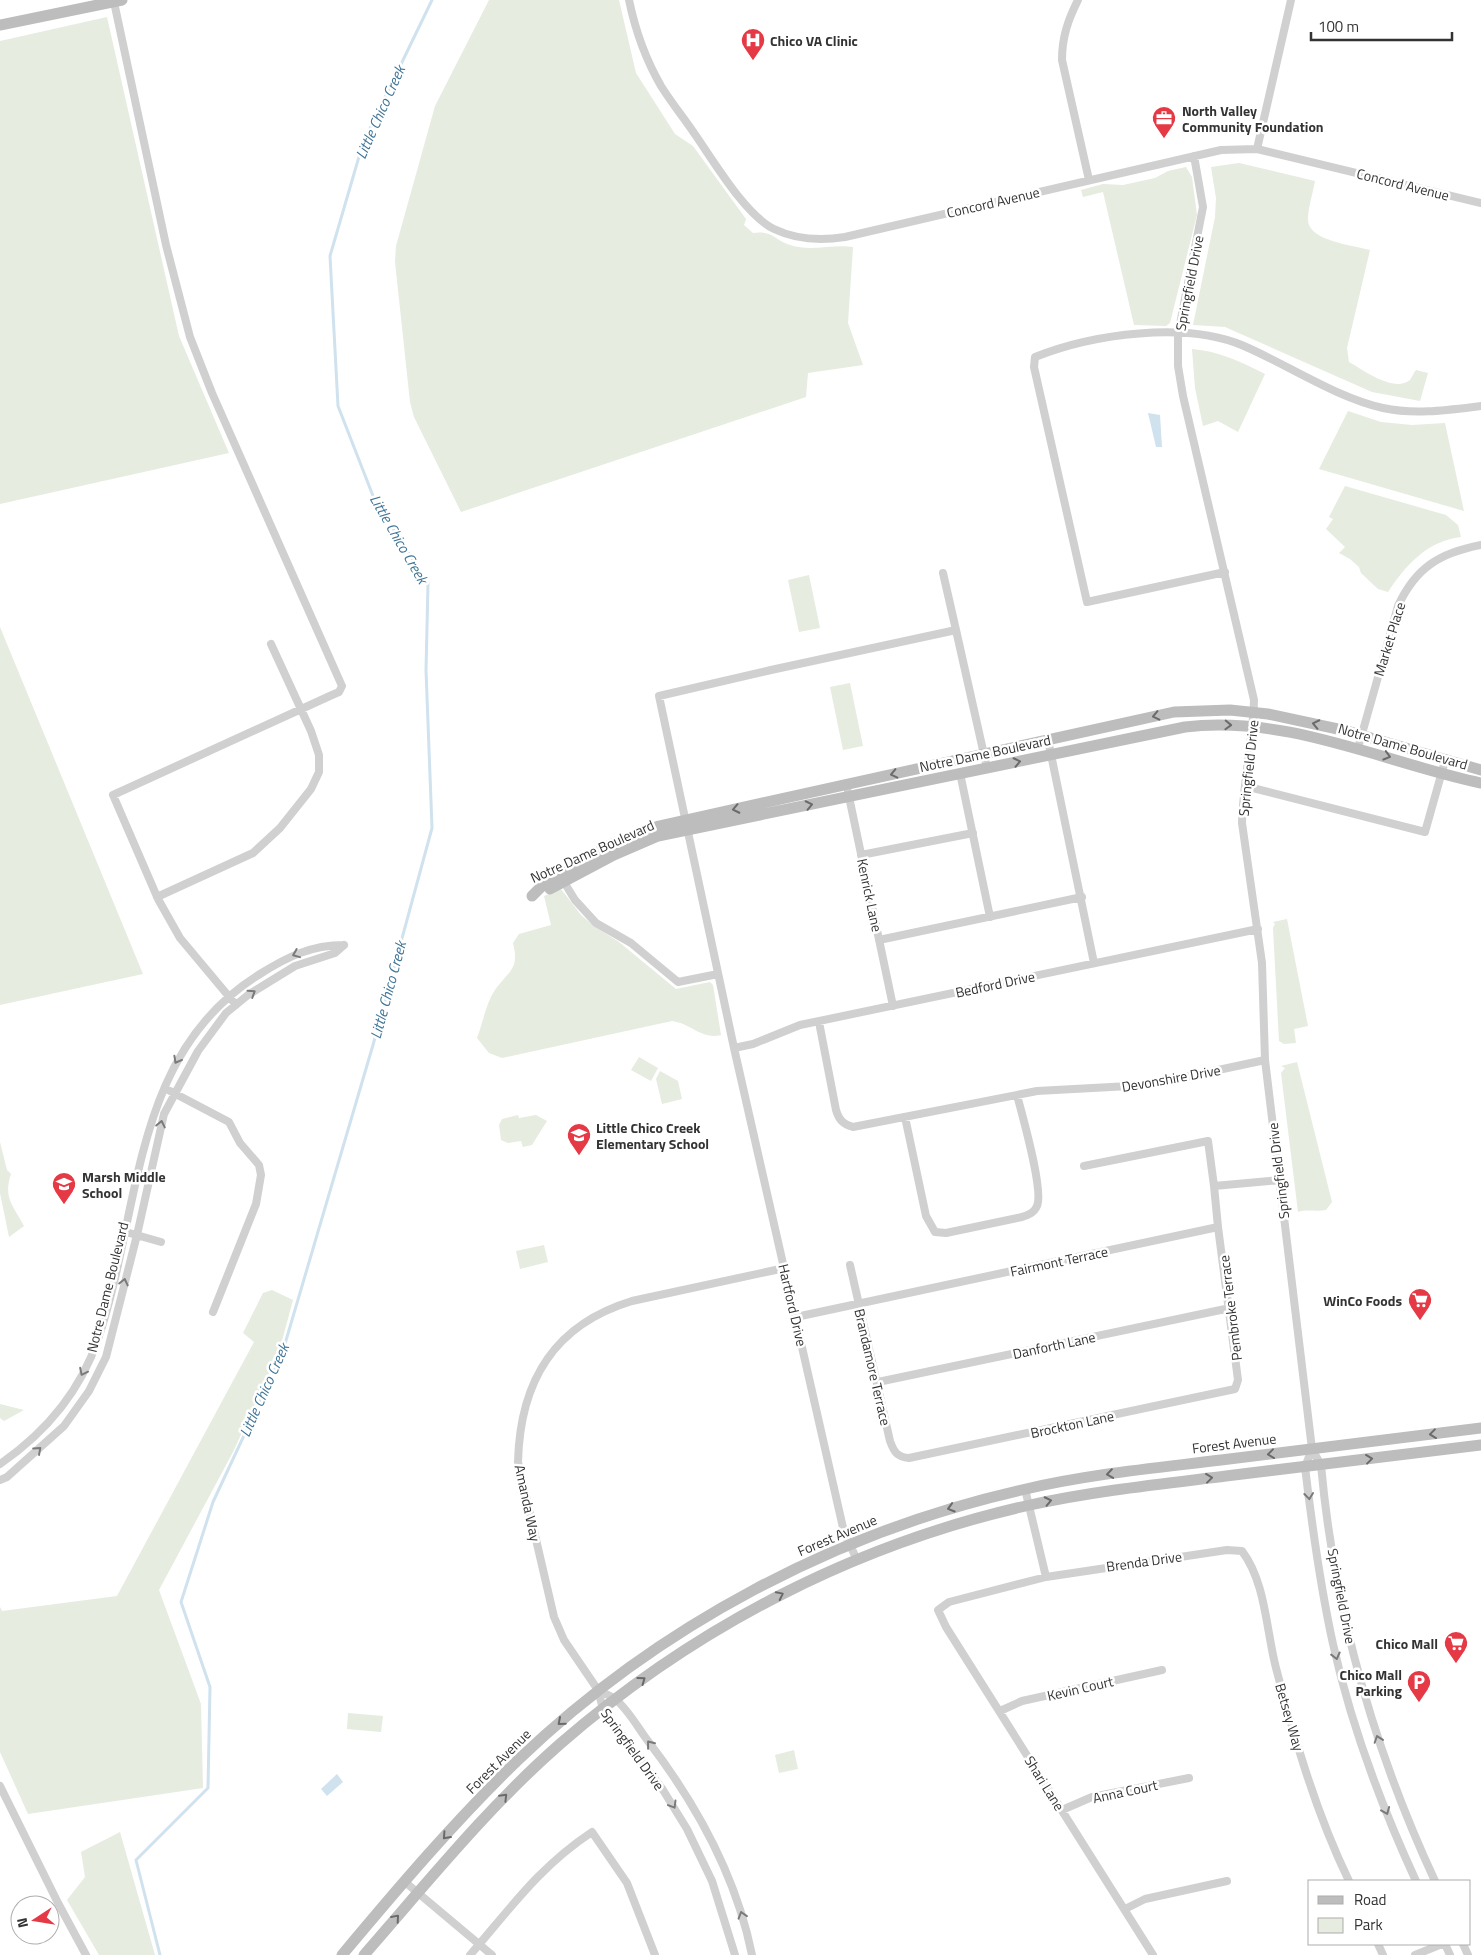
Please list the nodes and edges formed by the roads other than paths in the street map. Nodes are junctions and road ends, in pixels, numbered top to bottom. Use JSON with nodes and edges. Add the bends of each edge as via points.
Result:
{"nodes":[{"id":1,"x":628,"y":0,"type":"edge"},
{"id":2,"x":1078,"y":0,"type":"edge"},
{"id":3,"x":1291,"y":0,"type":"edge"},
{"id":4,"x":118,"y":1,"type":"edge"},
{"id":5,"x":0,"y":25,"type":"edge"},
{"id":6,"x":1257,"y":149,"type":"junction"},
{"id":7,"x":1194,"y":156,"type":"junction"},
{"id":8,"x":1089,"y":180,"type":"junction"},
{"id":9,"x":1481,"y":203,"type":"edge"},
{"id":10,"x":1178,"y":334,"type":"junction"},
{"id":11,"x":1481,"y":406,"type":"edge"},
{"id":12,"x":1481,"y":545,"type":"edge"},
{"id":13,"x":1225,"y":572,"type":"junction"},
{"id":14,"x":943,"y":573,"type":"dead end"},
{"id":15,"x":956,"y":630,"type":"junction"},
{"id":16,"x":271,"y":644,"type":"dead end"},
{"id":17,"x":301,"y":710,"type":"junction"},
{"id":18,"x":1253,"y":712,"type":"junction"},
{"id":19,"x":1253,"y":726,"type":"junction"},
{"id":20,"x":1362,"y":735,"type":"junction"},
{"id":21,"x":1048,"y":740,"type":"junction"},
{"id":22,"x":1358,"y":748,"type":"junction"},
{"id":23,"x":984,"y":754,"type":"junction"},
{"id":24,"x":1051,"y":754,"type":"junction"},
{"id":25,"x":1444,"y":767,"type":"junction"},
{"id":26,"x":987,"y":768,"type":"junction"},
{"id":27,"x":1481,"y":770,"type":"edge"},
{"id":28,"x":960,"y":773,"type":"junction"},
{"id":29,"x":1481,"y":783,"type":"edge"},
{"id":30,"x":847,"y":785,"type":"junction"},
{"id":31,"x":1244,"y":786,"type":"junction"},
{"id":32,"x":849,"y":797,"type":"junction"},
{"id":33,"x":686,"y":825,"type":"junction"},
{"id":34,"x":973,"y":833,"type":"junction"},
{"id":35,"x":861,"y":855,"type":"junction"},
{"id":36,"x":562,"y":879,"type":"joint"},
{"id":37,"x":158,"y":897,"type":"junction"},
{"id":38,"x":1082,"y":897,"type":"junction"},
{"id":39,"x":990,"y":917,"type":"junction"},
{"id":40,"x":1258,"y":929,"type":"junction"},
{"id":41,"x":879,"y":940,"type":"junction"},
{"id":42,"x":1094,"y":963,"type":"junction"},
{"id":43,"x":718,"y":974,"type":"junction"},
{"id":44,"x":228,"y":996,"type":"junction"},
{"id":45,"x":236,"y":1005,"type":"junction"},
{"id":46,"x":893,"y":1006,"type":"junction"},
{"id":47,"x":818,"y":1022,"type":"junction"},
{"id":48,"x":734,"y":1048,"type":"junction"},
{"id":49,"x":1265,"y":1060,"type":"junction"},
{"id":50,"x":164,"y":1087,"type":"junction"},
{"id":51,"x":174,"y":1092,"type":"junction"},
{"id":52,"x":1017,"y":1095,"type":"junction"},
{"id":53,"x":905,"y":1117,"type":"junction"},
{"id":54,"x":1084,"y":1166,"type":"dead end"},
{"id":55,"x":1279,"y":1180,"type":"junction"},
{"id":56,"x":1214,"y":1186,"type":"junction"},
{"id":57,"x":1218,"y":1227,"type":"junction"},
{"id":58,"x":126,"y":1232,"type":"junction"},
{"id":59,"x":137,"y":1235,"type":"junction"},
{"id":60,"x":161,"y":1242,"type":"dead end"},
{"id":61,"x":850,"y":1265,"type":"dead end"},
{"id":62,"x":785,"y":1268,"type":"junction"},
{"id":63,"x":859,"y":1303,"type":"junction"},
{"id":64,"x":1230,"y":1308,"type":"junction"},
{"id":65,"x":213,"y":1312,"type":"dead end"},
{"id":66,"x":796,"y":1317,"type":"junction"},
{"id":67,"x":878,"y":1382,"type":"junction"},
{"id":68,"x":1235,"y":1389,"type":"joint"},
{"id":69,"x":1481,"y":1428,"type":"edge"},
{"id":70,"x":1481,"y":1445,"type":"edge"},
{"id":71,"x":1312,"y":1448,"type":"junction"},
{"id":72,"x":909,"y":1458,"type":"joint"},
{"id":73,"x":0,"y":1464,"type":"edge"},
{"id":74,"x":1321,"y":1465,"type":"junction"},
{"id":75,"x":1305,"y":1467,"type":"junction"},
{"id":76,"x":0,"y":1480,"type":"edge"},
{"id":77,"x":1025,"y":1489,"type":"junction"},
{"id":78,"x":1029,"y":1506,"type":"junction"},
{"id":79,"x":850,"y":1544,"type":"junction"},
{"id":80,"x":1242,"y":1551,"type":"joint"},
{"id":81,"x":857,"y":1560,"type":"junction"},
{"id":82,"x":1046,"y":1577,"type":"junction"},
{"id":83,"x":938,"y":1610,"type":"joint"},
{"id":84,"x":1162,"y":1670,"type":"dead end"},
{"id":85,"x":598,"y":1690,"type":"junction"},
{"id":86,"x":616,"y":1700,"type":"junction"},
{"id":87,"x":603,"y":1709,"type":"junction"},
{"id":88,"x":1000,"y":1711,"type":"junction"},
{"id":89,"x":1189,"y":1778,"type":"dead end"},
{"id":90,"x":0,"y":1786,"type":"edge"},
{"id":91,"x":1062,"y":1810,"type":"junction"},
{"id":92,"x":1348,"y":1880,"type":"edge"},
{"id":93,"x":1416,"y":1880,"type":"edge"},
{"id":94,"x":1435,"y":1880,"type":"edge"},
{"id":95,"x":1227,"y":1881,"type":"dead end"},
{"id":96,"x":405,"y":1882,"type":"junction"},
{"id":97,"x":419,"y":1892,"type":"junction"},
{"id":98,"x":1124,"y":1909,"type":"junction"},
{"id":99,"x":479,"y":1944,"type":"junction"},
{"id":100,"x":1440,"y":1945,"type":"edge"},
{"id":101,"x":86,"y":1955,"type":"edge"},
{"id":102,"x":342,"y":1955,"type":"edge"},
{"id":103,"x":364,"y":1955,"type":"edge"},
{"id":104,"x":470,"y":1955,"type":"edge"},
{"id":105,"x":492,"y":1955,"type":"edge"},
{"id":106,"x":655,"y":1955,"type":"edge"},
{"id":107,"x":735,"y":1955,"type":"edge"},
{"id":108,"x":752,"y":1955,"type":"edge"},
{"id":109,"x":1153,"y":1955,"type":"edge"},
{"id":110,"x":1414,"y":1955,"type":"edge"}],
"edges":[{"from":1,"to":8,"type":"street","name":"Concord Avenue","via":[[642,45],[661,86],[754,215],[773,229],[800,238],[823,240]]},
{"from":2,"to":8,"type":"street","via":[[1066,24],[1062,60]]},
{"from":3,"to":6,"type":"street"},
{"from":4,"to":5,"type":"street"},
{"from":4,"to":17,"type":"street","via":[[166,245],[190,337],[342,686],[339,692]]},
{"from":6,"to":7,"type":"street","name":"Concord Avenue","via":[[1221,150]]},
{"from":6,"to":9,"type":"street","name":"Concord Avenue"},
{"from":7,"to":8,"type":"street","name":"Concord Avenue"},
{"from":7,"to":10,"type":"street","name":"Springfield Drive","via":[[1203,213]]},
{"from":10,"to":11,"type":"street","via":[[1234,342],[1360,401],[1382,408],[1435,411]]},
{"from":10,"to":13,"type":"street","name":"Springfield Drive","via":[[1181,388]]},
{"from":10,"to":13,"type":"street","via":[[1128,335],[1054,350],[1035,357],[1034,367],[1086,602]]},
{"from":12,"to":20,"type":"street","name":"Market Place","via":[[1438,558],[1415,577],[1404,592]]},
{"from":13,"to":18,"type":"street","name":"Springfield Drive","via":[[1251,681]]},
{"from":14,"to":15,"type":"street"},
{"from":15,"to":23,"type":"street"},
{"from":15,"to":33,"type":"street","name":"Hartford Drive","via":[[659,696]]},
{"from":16,"to":17,"type":"street"},
{"from":17,"to":37,"type":"street","via":[[319,755],[319,772],[311,789],[274,835],[253,853]]},
{"from":17,"to":37,"type":"street","via":[[113,794]]},
{"from":18,"to":19,"type":"street","name":"Springfield Drive"},
{"from":20,"to":18,"type":"street","name":"Notre Dame Boulevard","one_way":true},
{"from":18,"to":21,"type":"street","name":"Notre Dame Boulevard","one_way":true,"via":[[1174,712]]},
{"from":19,"to":22,"type":"street","name":"Notre Dame Boulevard"},
{"from":24,"to":19,"type":"street","name":"Notre Dame Boulevard","one_way":true,"via":[[1185,727],[1210,724]]},
{"from":19,"to":31,"type":"street","name":"Springfield Drive"},
{"from":20,"to":22,"type":"street","name":"Market Place"},
{"from":20,"to":25,"type":"street","name":"Notre Dame Boulevard"},
{"from":21,"to":23,"type":"street","name":"Notre Dame Boulevard"},
{"from":21,"to":24,"type":"street"},
{"from":22,"to":25,"type":"street","name":"Notre Dame Boulevard","one_way":true},
{"from":23,"to":26,"type":"street"},
{"from":23,"to":30,"type":"street","name":"Notre Dame Boulevard","one_way":true},
{"from":26,"to":24,"type":"street","name":"Notre Dame Boulevard","one_way":true},
{"from":24,"to":38,"type":"street"},
{"from":25,"to":27,"type":"street","name":"Notre Dame Boulevard"},
{"from":25,"to":29,"type":"street","name":"Notre Dame Boulevard"},
{"from":25,"to":31,"type":"street","via":[[1424,832]]},
{"from":26,"to":28,"type":"street","name":"Notre Dame Boulevard"},
{"from":28,"to":32,"type":"street","name":"Notre Dame Boulevard"},
{"from":28,"to":34,"type":"street"},
{"from":30,"to":32,"type":"street","name":"Kenrick Lane"},
{"from":30,"to":33,"type":"street","name":"Notre Dame Boulevard","one_way":true},
{"from":31,"to":40,"type":"street","name":"Springfield Drive","via":[[1242,823]]},
{"from":33,"to":32,"type":"street","name":"Notre Dame Boulevard","one_way":true},
{"from":32,"to":35,"type":"street","name":"Kenrick Lane"},
{"from":33,"to":36,"type":"street","name":"Notre Dame Boulevard"},
{"from":33,"to":43,"type":"street","name":"Hartford Drive"},
{"from":34,"to":35,"type":"street"},
{"from":34,"to":39,"type":"street"},
{"from":35,"to":41,"type":"street","name":"Kenrick Lane"},
{"from":36,"to":43,"type":"street","via":[[574,900],[596,923],[631,943],[678,982]]},
{"from":37,"to":44,"type":"street","via":[[180,938]]},
{"from":38,"to":39,"type":"street"},
{"from":38,"to":42,"type":"street"},
{"from":39,"to":41,"type":"street"},
{"from":40,"to":42,"type":"street","name":"Bedford Drive"},
{"from":40,"to":49,"type":"street","name":"Springfield Drive"},
{"from":41,"to":46,"type":"street","name":"Kenrick Lane"},
{"from":42,"to":46,"type":"street","name":"Bedford Drive"},
{"from":43,"to":48,"type":"street","name":"Hartford Drive"},
{"from":44,"to":45,"type":"street"},
{"from":45,"to":44,"type":"street","name":"Notre Dame Boulevard","one_way":true,"via":[[294,966],[335,953],[344,945],[323,945],[296,953]]},
{"from":44,"to":50,"type":"street","name":"Notre Dame Boulevard","one_way":true,"via":[[196,1031]]},
{"from":45,"to":51,"type":"street","name":"Notre Dame Boulevard","via":[[226,1012],[198,1050]]},
{"from":46,"to":47,"type":"street","name":"Bedford Drive"},
{"from":47,"to":48,"type":"street","name":"Bedford Drive"},
{"from":47,"to":53,"type":"street","name":"Devonshire Drive","via":[[838,1118],[853,1127]]},
{"from":48,"to":62,"type":"street","name":"Hartford Drive"},
{"from":49,"to":52,"type":"street","name":"Devonshire Drive","via":[[1148,1085]]},
{"from":49,"to":55,"type":"street","name":"Springfield Drive"},
{"from":50,"to":51,"type":"street"},
{"from":50,"to":58,"type":"street","name":"Notre Dame Boulevard","via":[[146,1135]]},
{"from":59,"to":51,"type":"street","name":"Notre Dame Boulevard","one_way":true,"via":[[164,1114]]},
{"from":51,"to":65,"type":"street","via":[[229,1122],[240,1143],[259,1165],[261,1175],[256,1204]]},
{"from":52,"to":53,"type":"street","name":"Devonshire Drive"},
{"from":52,"to":53,"type":"street","via":[[1038,1187],[1037,1206],[1022,1217],[946,1233],[935,1232],[926,1216]]},
{"from":54,"to":56,"type":"street","via":[[1208,1140]]},
{"from":55,"to":56,"type":"street"},
{"from":55,"to":71,"type":"street","name":"Springfield Drive"},
{"from":56,"to":57,"type":"street"},
{"from":57,"to":63,"type":"street","name":"Fairmont Terrace"},
{"from":57,"to":64,"type":"street","name":"Pembroke Terrace"},
{"from":58,"to":59,"type":"street"},
{"from":58,"to":73,"type":"street","name":"Notre Dame Boulevard","one_way":true,"via":[[98,1340],[82,1376],[62,1409],[19,1451]]},
{"from":59,"to":60,"type":"street"},
{"from":76,"to":59,"type":"street","name":"Notre Dame Boulevard","one_way":true,"via":[[64,1426],[89,1391],[106,1357]]},
{"from":61,"to":63,"type":"street","name":"Brandamore Terrace"},
{"from":62,"to":66,"type":"street","name":"Hartford Drive"},
{"from":62,"to":85,"type":"street","name":"Amanda Way","via":[[608,1308],[562,1339],[538,1372],[528,1394],[519,1433],[518,1462],[528,1512],[554,1617],[564,1640]]},
{"from":63,"to":66,"type":"street","name":"Fairmont Terrace"},
{"from":63,"to":67,"type":"street","name":"Brandamore Terrace"},
{"from":64,"to":67,"type":"street","name":"Danforth Lane"},
{"from":64,"to":68,"type":"street","name":"Pembroke Terrace","via":[[1238,1380]]},
{"from":66,"to":79,"type":"street","name":"Hartford Drive","via":[[844,1532]]},
{"from":67,"to":72,"type":"street","name":"Brandamore Terrace","via":[[893,1451],[900,1458]]},
{"from":68,"to":72,"type":"street","name":"Brockton Lane"},
{"from":69,"to":71,"type":"street","name":"Forest Avenue","one_way":true},
{"from":74,"to":70,"type":"street","one_way":true},
{"from":71,"to":74,"type":"street","name":"Springfield Drive"},
{"from":71,"to":75,"type":"street","name":"Springfield Drive"},
{"from":71,"to":77,"type":"street","name":"Forest Avenue","one_way":true,"via":[[1112,1473]]},
{"from":74,"to":75,"type":"street"},
{"from":94,"to":74,"type":"street","name":"Springfield Drive","one_way":true,"via":[[1386,1764],[1355,1661],[1330,1532]]},
{"from":78,"to":75,"type":"street","one_way":true,"via":[[1112,1490]]},
{"from":75,"to":93,"type":"street","name":"Springfield Drive","one_way":true,"via":[[1321,1584],[1346,1694],[1377,1788]]},
{"from":77,"to":78,"type":"street"},
{"from":77,"to":79,"type":"street","name":"Forest Avenue","one_way":true,"via":[[937,1513]]},
{"from":78,"to":81,"type":"street","via":[[933,1532]]},
{"from":78,"to":82,"type":"street"},
{"from":79,"to":81,"type":"street","name":"Hartford Drive"},
{"from":79,"to":85,"type":"street","name":"Forest Avenue","via":[[723,1606]]},
{"from":80,"to":82,"type":"street","name":"Brenda Drive","via":[[1217,1551]]},
{"from":80,"to":92,"type":"street","name":"Betsey Way","via":[[1257,1579],[1293,1732],[1315,1800]]},
{"from":86,"to":81,"type":"street","one_way":true,"via":[[677,1654],[732,1620]]},
{"from":82,"to":83,"type":"street","name":"Brenda Drive","via":[[949,1602]]},
{"from":83,"to":88,"type":"street","name":"Shari Lane"},
{"from":84,"to":88,"type":"street","name":"Kevin Court","via":[[1022,1701]]},
{"from":85,"to":86,"type":"street","name":"Springfield Drive"},
{"from":85,"to":87,"type":"street","name":"Springfield Drive"},
{"from":85,"to":96,"type":"street","name":"Forest Avenue","one_way":true,"via":[[519,1759]]},
{"from":86,"to":87,"type":"street"},
{"from":108,"to":86,"type":"street","name":"Springfield Drive","one_way":true,"via":[[738,1902],[709,1834],[685,1793]]},
{"from":97,"to":87,"type":"street","one_way":true,"via":[[506,1795]]},
{"from":87,"to":107,"type":"street","name":"Springfield Drive","one_way":true,"via":[[664,1790],[687,1829],[712,1881]]},
{"from":88,"to":91,"type":"street","name":"Shari Lane"},
{"from":89,"to":91,"type":"street","name":"Anna Court","via":[[1092,1798]]},
{"from":90,"to":101,"type":"street"},
{"from":91,"to":98,"type":"street","name":"Shari Lane"},
{"from":95,"to":98,"type":"street","via":[[1145,1899]]},
{"from":96,"to":97,"type":"street"},
{"from":96,"to":102,"type":"street","name":"Forest Avenue"},
{"from":97,"to":99,"type":"street"},
{"from":103,"to":97,"type":"street","one_way":true},
{"from":98,"to":109,"type":"street","name":"Shari Lane"},
{"from":99,"to":104,"type":"street"},
{"from":99,"to":105,"type":"street"},
{"from":99,"to":106,"type":"street","via":[[544,1869],[592,1832],[627,1884]]},
{"from":100,"to":110,"type":"street"}]}
